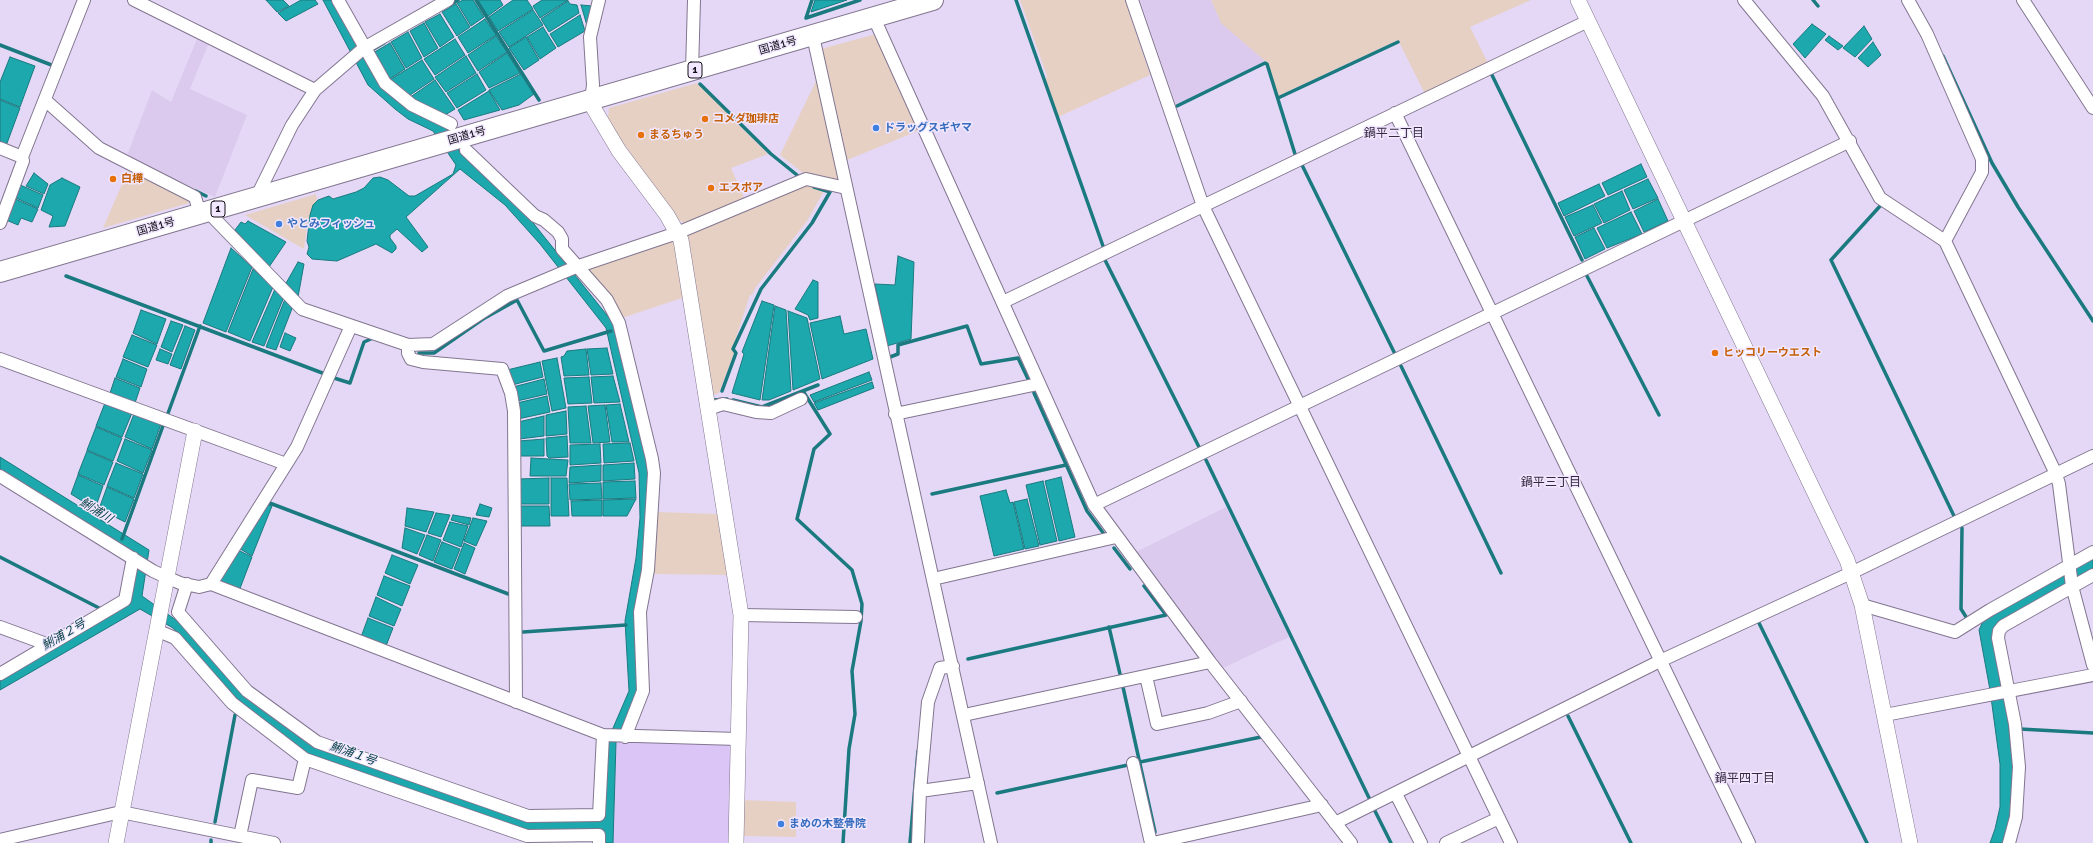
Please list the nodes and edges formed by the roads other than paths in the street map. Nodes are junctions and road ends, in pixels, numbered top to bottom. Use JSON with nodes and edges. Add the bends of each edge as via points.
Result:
{"nodes":[{"id":1,"x":84,"y":0,"type":"edge"},
{"id":2,"x":134,"y":0,"type":"edge"},
{"id":3,"x":338,"y":0,"type":"edge"},
{"id":4,"x":448,"y":0,"type":"edge"},
{"id":5,"x":599,"y":0,"type":"edge"},
{"id":6,"x":694,"y":0,"type":"edge"},
{"id":7,"x":1132,"y":0,"type":"edge"},
{"id":8,"x":1578,"y":0,"type":"edge"},
{"id":9,"x":1744,"y":0,"type":"edge"},
{"id":10,"x":1908,"y":0,"type":"edge"},
{"id":11,"x":2023,"y":0,"type":"edge"},
{"id":12,"x":923,"y":1,"type":"edge"},
{"id":13,"x":874,"y":18,"type":"junction"},
{"id":14,"x":1588,"y":21,"type":"junction"},
{"id":15,"x":813,"y":36,"type":"junction"},
{"id":16,"x":364,"y":48,"type":"junction"},
{"id":17,"x":692,"y":71,"type":"junction"},
{"id":18,"x":316,"y":90,"type":"junction"},
{"id":19,"x":45,"y":100,"type":"junction"},
{"id":20,"x":591,"y":100,"type":"junction"},
{"id":21,"x":2093,"y":108,"type":"edge"},
{"id":22,"x":1395,"y":113,"type":"junction"},
{"id":23,"x":458,"y":138,"type":"junction"},
{"id":24,"x":1850,"y":141,"type":"junction"},
{"id":25,"x":0,"y":148,"type":"edge"},
{"id":26,"x":22,"y":157,"type":"junction"},
{"id":27,"x":846,"y":188,"type":"junction"},
{"id":28,"x":257,"y":196,"type":"junction"},
{"id":29,"x":1203,"y":206,"type":"junction"},
{"id":30,"x":204,"y":213,"type":"junction"},
{"id":31,"x":1684,"y":220,"type":"junction"},
{"id":32,"x":0,"y":223,"type":"edge"},
{"id":33,"x":677,"y":232,"type":"junction"},
{"id":34,"x":1945,"y":241,"type":"junction"},
{"id":35,"x":576,"y":267,"type":"junction"},
{"id":36,"x":0,"y":272,"type":"edge"},
{"id":37,"x":1003,"y":302,"type":"junction"},
{"id":38,"x":1492,"y":314,"type":"junction"},
{"id":39,"x":351,"y":326,"type":"junction"},
{"id":40,"x":408,"y":345,"type":"junction"},
{"id":41,"x":0,"y":359,"type":"edge"},
{"id":42,"x":1038,"y":384,"type":"junction"},
{"id":43,"x":801,"y":399,"type":"dead end"},
{"id":44,"x":1301,"y":406,"type":"junction"},
{"id":45,"x":708,"y":409,"type":"junction"},
{"id":46,"x":895,"y":414,"type":"junction"},
{"id":47,"x":195,"y":430,"type":"junction"},
{"id":48,"x":2093,"y":456,"type":"edge"},
{"id":49,"x":286,"y":464,"type":"junction"},
{"id":50,"x":2056,"y":474,"type":"junction"},
{"id":51,"x":0,"y":476,"type":"edge"},
{"id":52,"x":1094,"y":505,"type":"junction"},
{"id":53,"x":1116,"y":537,"type":"junction"},
{"id":54,"x":2093,"y":552,"type":"edge"},
{"id":55,"x":135,"y":560,"type":"junction"},
{"id":56,"x":2069,"y":567,"type":"junction"},
{"id":57,"x":1851,"y":573,"type":"junction"},
{"id":58,"x":160,"y":574,"type":"junction"},
{"id":59,"x":2093,"y":575,"type":"edge"},
{"id":60,"x":933,"y":579,"type":"junction"},
{"id":61,"x":187,"y":584,"type":"junction"},
{"id":62,"x":211,"y":584,"type":"junction"},
{"id":63,"x":2071,"y":585,"type":"junction"},
{"id":64,"x":1862,"y":605,"type":"junction"},
{"id":65,"x":740,"y":615,"type":"junction"},
{"id":66,"x":856,"y":617,"type":"dead end"},
{"id":67,"x":0,"y":627,"type":"edge"},
{"id":68,"x":156,"y":628,"type":"junction"},
{"id":69,"x":49,"y":645,"type":"junction"},
{"id":70,"x":1660,"y":661,"type":"junction"},
{"id":71,"x":1210,"y":662,"type":"junction"},
{"id":72,"x":2093,"y":665,"type":"edge"},
{"id":73,"x":953,"y":666,"type":"junction"},
{"id":74,"x":0,"y":674,"type":"edge"},
{"id":75,"x":2093,"y":675,"type":"edge"},
{"id":76,"x":1146,"y":676,"type":"junction"},
{"id":77,"x":2009,"y":691,"type":"junction"},
{"id":78,"x":1241,"y":701,"type":"junction"},
{"id":79,"x":516,"y":702,"type":"junction"},
{"id":80,"x":964,"y":715,"type":"junction"},
{"id":81,"x":1885,"y":715,"type":"junction"},
{"id":82,"x":603,"y":735,"type":"junction"},
{"id":83,"x":625,"y":737,"type":"junction"},
{"id":84,"x":738,"y":739,"type":"junction"},
{"id":85,"x":1470,"y":757,"type":"junction"},
{"id":86,"x":305,"y":759,"type":"junction"},
{"id":87,"x":1133,"y":763,"type":"dead end"},
{"id":88,"x":978,"y":783,"type":"junction"},
{"id":89,"x":920,"y":791,"type":"junction"},
{"id":90,"x":1396,"y":794,"type":"junction"},
{"id":91,"x":1322,"y":805,"type":"junction"},
{"id":92,"x":122,"y":812,"type":"junction"},
{"id":93,"x":1499,"y":818,"type":"junction"},
{"id":94,"x":1335,"y":823,"type":"junction"},
{"id":95,"x":240,"y":836,"type":"junction"},
{"id":96,"x":0,"y":840,"type":"edge"},
{"id":97,"x":116,"y":843,"type":"edge"},
{"id":98,"x":274,"y":843,"type":"edge"},
{"id":99,"x":599,"y":843,"type":"edge"},
{"id":100,"x":736,"y":843,"type":"edge"},
{"id":101,"x":918,"y":843,"type":"edge"},
{"id":102,"x":991,"y":843,"type":"edge"},
{"id":103,"x":1152,"y":843,"type":"edge"},
{"id":104,"x":1351,"y":843,"type":"edge"},
{"id":105,"x":1421,"y":843,"type":"edge"},
{"id":106,"x":1446,"y":843,"type":"edge"},
{"id":107,"x":1511,"y":843,"type":"edge"},
{"id":108,"x":1749,"y":843,"type":"edge"},
{"id":109,"x":1910,"y":843,"type":"edge"},
{"id":110,"x":2009,"y":843,"type":"edge"}],
"edges":[{"from":1,"to":19,"type":"street"},
{"from":2,"to":18,"type":"street"},
{"from":3,"to":16,"type":"street"},
{"from":4,"to":16,"type":"street"},
{"from":5,"to":20,"type":"street","via":[[590,36],[593,85]]},
{"from":6,"to":17,"type":"street"},
{"from":7,"to":29,"type":"street"},
{"from":8,"to":14,"type":"street"},
{"from":9,"to":24,"type":"street","via":[[1823,96]]},
{"from":10,"to":34,"type":"street","via":[[1982,159],[1982,172]]},
{"from":11,"to":21,"type":"street"},
{"from":12,"to":13,"type":"highway","name":"国道1号","number":"1"},
{"from":13,"to":15,"type":"highway","name":"国道1号","number":"1"},
{"from":13,"to":37,"type":"street"},
{"from":14,"to":22,"type":"street"},
{"from":14,"to":31,"type":"street"},
{"from":15,"to":17,"type":"highway","name":"国道1号","number":"1"},
{"from":15,"to":27,"type":"street"},
{"from":16,"to":18,"type":"street"},
{"from":16,"to":23,"type":"street","via":[[384,83]]},
{"from":17,"to":20,"type":"highway","name":"国道1号","number":"1"},
{"from":18,"to":28,"type":"street","via":[[292,125]]},
{"from":19,"to":26,"type":"street"},
{"from":19,"to":30,"type":"street","via":[[99,148],[195,197]]},
{"from":20,"to":23,"type":"highway","name":"国道1号","number":"1"},
{"from":20,"to":33,"type":"street","via":[[619,152]]},
{"from":22,"to":29,"type":"street"},
{"from":22,"to":38,"type":"street"},
{"from":23,"to":28,"type":"highway","name":"国道1号","number":"1"},
{"from":23,"to":35,"type":"street","via":[[535,216],[558,232],[562,239],[562,249]]},
{"from":24,"to":31,"type":"street"},
{"from":24,"to":34,"type":"street","via":[[1880,198]]},
{"from":25,"to":26,"type":"street"},
{"from":26,"to":32,"type":"street","via":[[23,161]]},
{"from":27,"to":33,"type":"street","via":[[806,179]]},
{"from":27,"to":46,"type":"street"},
{"from":28,"to":30,"type":"highway","name":"国道1号","number":"1"},
{"from":29,"to":37,"type":"street"},
{"from":29,"to":44,"type":"street"},
{"from":30,"to":36,"type":"highway","name":"国道1号","number":"1"},
{"from":30,"to":39,"type":"street","via":[[302,309]]},
{"from":31,"to":38,"type":"street"},
{"from":31,"to":57,"type":"street"},
{"from":33,"to":35,"type":"street"},
{"from":33,"to":45,"type":"street","via":[[681,240]]},
{"from":34,"to":50,"type":"street"},
{"from":35,"to":40,"type":"street","via":[[507,296],[433,344]]},
{"from":35,"to":83,"type":"street","via":[[607,300],[619,323],[653,466],[648,570],[640,612],[643,691]]},
{"from":37,"to":42,"type":"street"},
{"from":38,"to":44,"type":"street"},
{"from":38,"to":70,"type":"street"},
{"from":39,"to":40,"type":"street"},
{"from":39,"to":49,"type":"street","via":[[297,447]]},
{"from":40,"to":79,"type":"street","via":[[411,359],[502,369],[511,393],[514,411]]},
{"from":41,"to":47,"type":"street"},
{"from":42,"to":46,"type":"street"},
{"from":42,"to":52,"type":"street"},
{"from":43,"to":45,"type":"street","via":[[771,413],[723,404]]},
{"from":44,"to":52,"type":"street"},
{"from":44,"to":85,"type":"street"},
{"from":45,"to":65,"type":"street"},
{"from":46,"to":60,"type":"street"},
{"from":47,"to":49,"type":"street"},
{"from":47,"to":58,"type":"street"},
{"from":48,"to":50,"type":"street"},
{"from":49,"to":62,"type":"street"},
{"from":50,"to":56,"type":"street"},
{"from":50,"to":57,"type":"street"},
{"from":51,"to":55,"type":"street"},
{"from":52,"to":53,"type":"street"},
{"from":53,"to":60,"type":"street"},
{"from":53,"to":71,"type":"street"},
{"from":54,"to":56,"type":"street"},
{"from":55,"to":58,"type":"street"},
{"from":55,"to":69,"type":"street","via":[[125,600]]},
{"from":56,"to":63,"type":"street"},
{"from":56,"to":64,"type":"street","via":[[1955,632]]},
{"from":57,"to":64,"type":"street"},
{"from":57,"to":70,"type":"street"},
{"from":58,"to":61,"type":"street"},
{"from":58,"to":68,"type":"street","via":[[162,603]]},
{"from":59,"to":63,"type":"street"},
{"from":60,"to":73,"type":"street"},
{"from":61,"to":62,"type":"street","via":[[199,587]]},
{"from":61,"to":82,"type":"street","via":[[178,612],[247,691],[317,742],[528,816],[598,815]]},
{"from":62,"to":79,"type":"street"},
{"from":63,"to":72,"type":"street"},
{"from":63,"to":77,"type":"street","via":[[2003,626],[1999,631],[1998,638]]},
{"from":64,"to":81,"type":"street"},
{"from":65,"to":66,"type":"street"},
{"from":65,"to":84,"type":"street"},
{"from":67,"to":69,"type":"street"},
{"from":68,"to":86,"type":"street","via":[[175,638],[232,703]]},
{"from":68,"to":92,"type":"street"},
{"from":69,"to":74,"type":"street"},
{"from":70,"to":85,"type":"street"},
{"from":70,"to":108,"type":"street"},
{"from":71,"to":76,"type":"street"},
{"from":71,"to":78,"type":"street"},
{"from":73,"to":80,"type":"street"},
{"from":73,"to":89,"type":"street","via":[[940,668],[928,702]]},
{"from":75,"to":77,"type":"street"},
{"from":76,"to":78,"type":"street","via":[[1157,724],[1208,713]]},
{"from":76,"to":80,"type":"street"},
{"from":77,"to":81,"type":"street"},
{"from":77,"to":110,"type":"street","via":[[2019,767],[2016,817]]},
{"from":78,"to":91,"type":"street"},
{"from":79,"to":82,"type":"street"},
{"from":80,"to":88,"type":"street"},
{"from":81,"to":109,"type":"street"},
{"from":82,"to":83,"type":"street"},
{"from":83,"to":84,"type":"street"},
{"from":84,"to":100,"type":"street"},
{"from":85,"to":90,"type":"street"},
{"from":85,"to":93,"type":"street"},
{"from":86,"to":95,"type":"street","via":[[298,788],[252,780]]},
{"from":86,"to":99,"type":"street","via":[[527,836],[599,835]]},
{"from":87,"to":103,"type":"street"},
{"from":88,"to":89,"type":"street"},
{"from":88,"to":102,"type":"street"},
{"from":89,"to":101,"type":"street"},
{"from":90,"to":94,"type":"street"},
{"from":90,"to":105,"type":"street"},
{"from":91,"to":94,"type":"street"},
{"from":91,"to":103,"type":"street"},
{"from":92,"to":95,"type":"street"},
{"from":92,"to":96,"type":"street"},
{"from":92,"to":97,"type":"street"},
{"from":93,"to":106,"type":"street"},
{"from":93,"to":107,"type":"street"},
{"from":94,"to":104,"type":"street"},
{"from":95,"to":98,"type":"street"}]}
